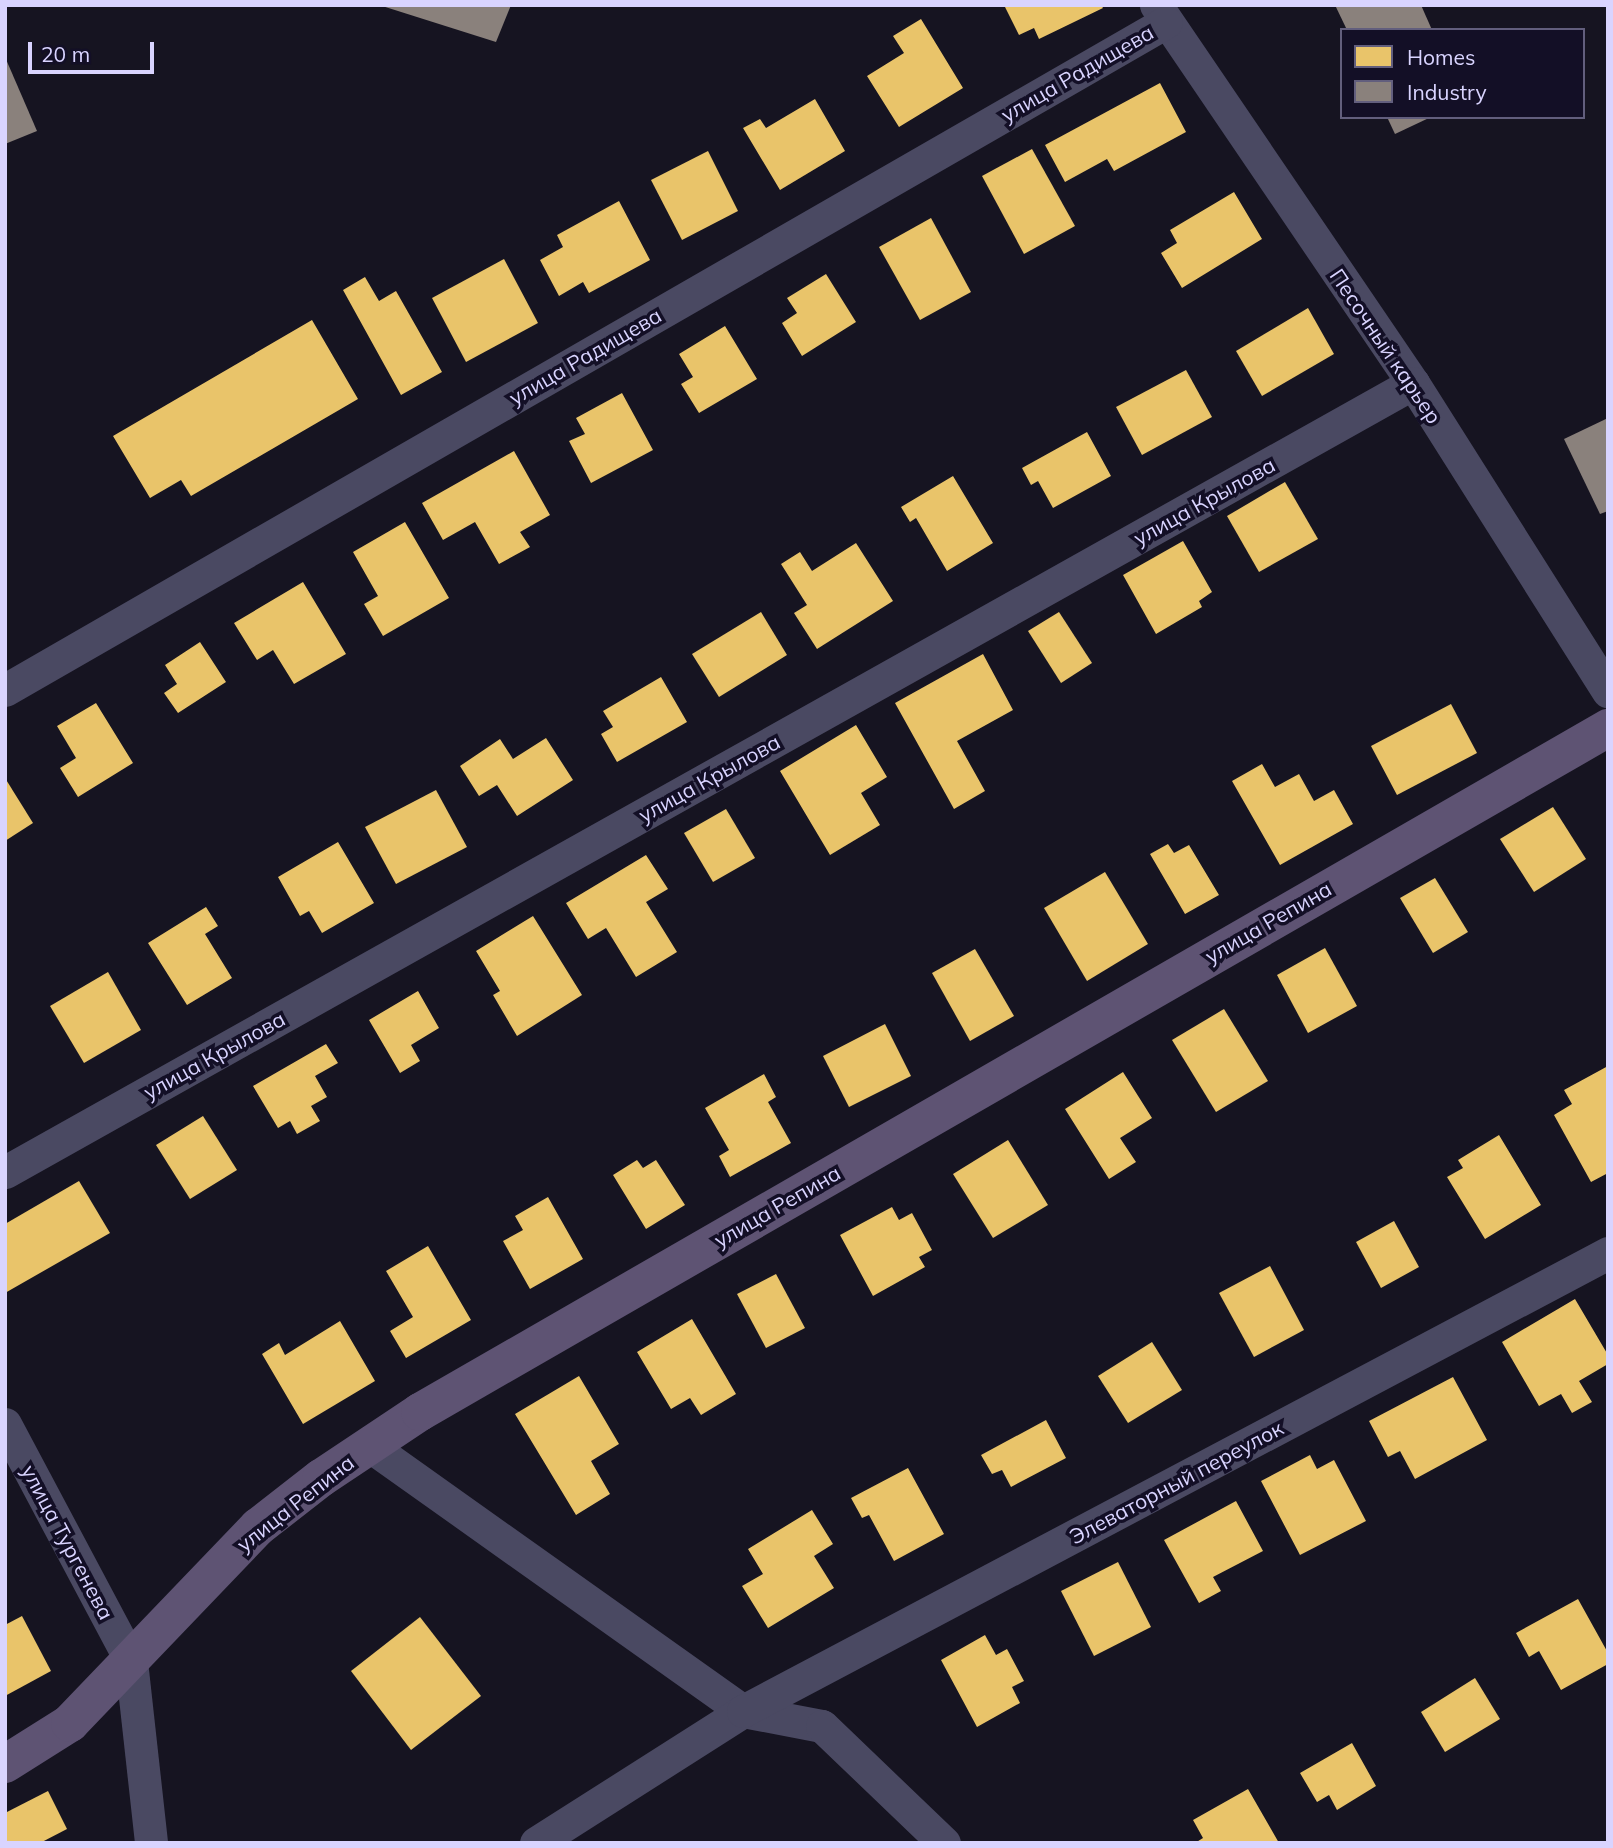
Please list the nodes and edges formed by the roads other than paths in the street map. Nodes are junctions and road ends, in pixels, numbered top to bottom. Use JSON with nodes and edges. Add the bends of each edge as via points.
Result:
{"nodes":[{"id":1,"x":1161,"y":14,"type":"edge"},
{"id":2,"x":1413,"y":383,"type":"junction"},
{"id":3,"x":5,"y":690,"type":"edge"},
{"id":4,"x":1608,"y":692,"type":"edge"},
{"id":5,"x":1608,"y":728,"type":"edge"},
{"id":6,"x":5,"y":1172,"type":"edge"},
{"id":7,"x":1608,"y":1253,"type":"edge"},
{"id":8,"x":5,"y":1424,"type":"edge"},
{"id":9,"x":370,"y":1446,"type":"junction"},
{"id":10,"x":131,"y":1661,"type":"junction"},
{"id":11,"x":743,"y":1711,"type":"junction"},
{"id":12,"x":5,"y":1764,"type":"edge"},
{"id":13,"x":150,"y":1828,"type":"edge"},
{"id":14,"x":173,"y":1843,"type":"edge"},
{"id":15,"x":536,"y":1843,"type":"edge"},
{"id":16,"x":944,"y":1843,"type":"edge"}],
"edges":[{"from":1,"to":2,"type":"street","name":"Песочный карьер"},
{"from":1,"to":3,"type":"street","name":"улица Радищева"},
{"from":2,"to":4,"type":"street","name":"Песочный карьер"},
{"from":2,"to":6,"type":"street","name":"улица Крылова"},
{"from":5,"to":9,"type":"main road","name":"улица Репина","via":[[469,1384]]},
{"from":7,"to":11,"type":"street","name":"Элеваторный переулок"},
{"from":8,"to":10,"type":"street","name":"улица Тургенева"},
{"from":9,"to":10,"type":"main road","name":"улица Репина","via":[[258,1527]]},
{"from":9,"to":11,"type":"street"},
{"from":10,"to":12,"type":"main road","name":"улица Репина","via":[[71,1723]]},
{"from":10,"to":13,"type":"street"},
{"from":11,"to":15,"type":"street","name":"Элеваторный переулок"},
{"from":11,"to":16,"type":"street","via":[[822,1726]]},
{"from":13,"to":14,"type":"street"}]}
